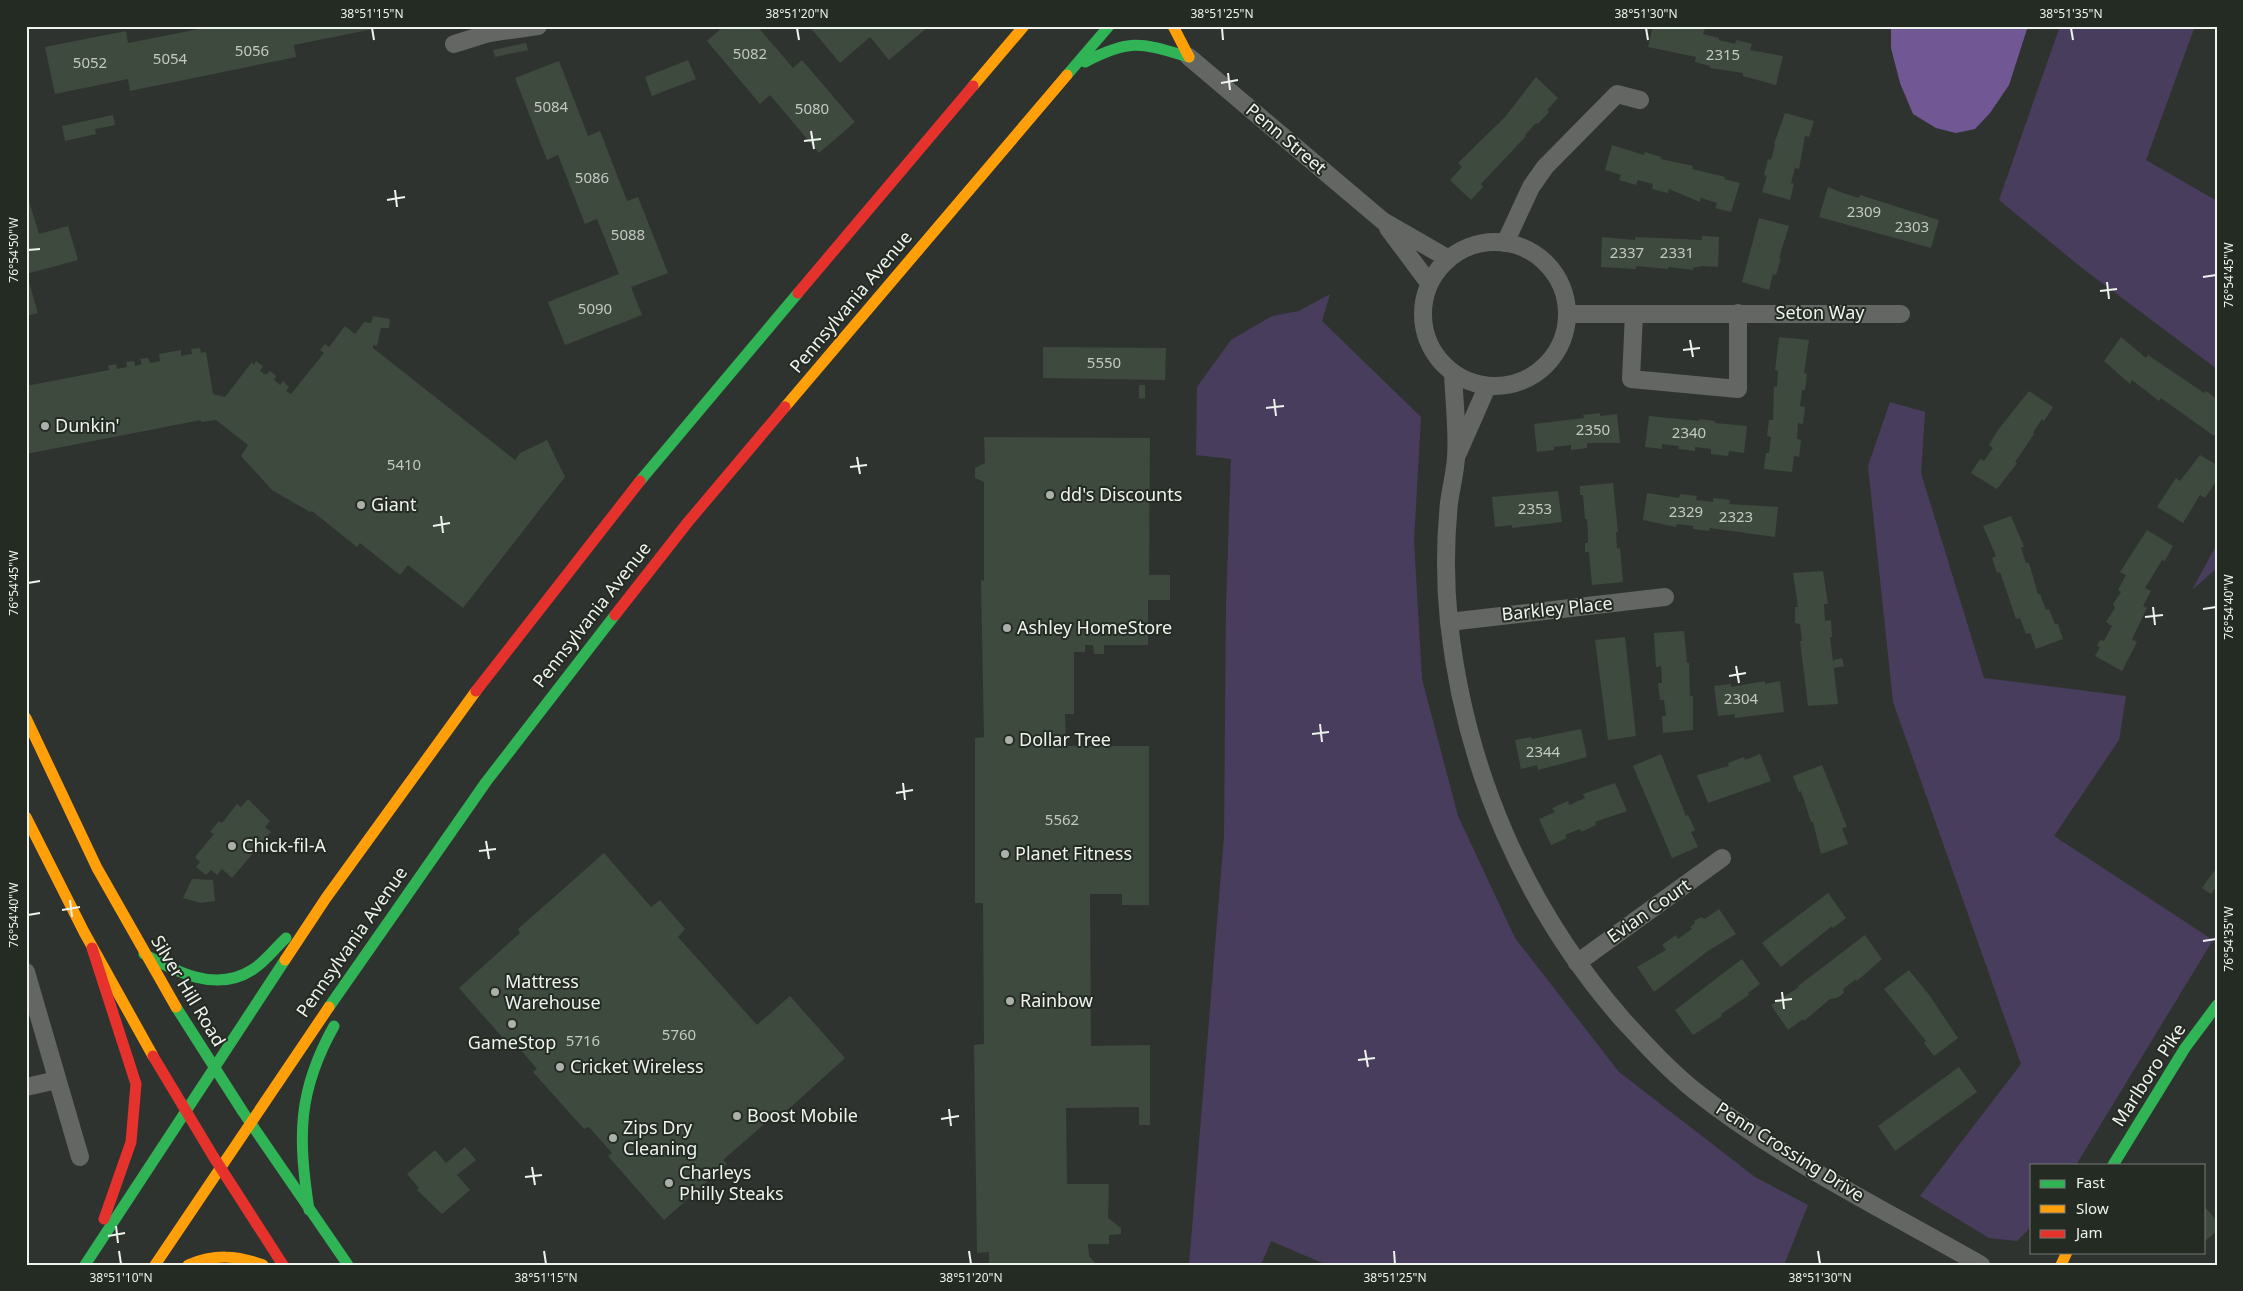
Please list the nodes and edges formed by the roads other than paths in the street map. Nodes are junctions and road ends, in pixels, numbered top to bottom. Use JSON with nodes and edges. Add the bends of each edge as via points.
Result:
{"nodes":[{"id":1,"x":538,"y":26,"type":"edge"},
{"id":2,"x":1024,"y":26,"type":"edge"},
{"id":3,"x":1109,"y":26,"type":"edge"},
{"id":4,"x":1173,"y":26,"type":"edge"},
{"id":5,"x":454,"y":44,"type":"dead end"},
{"id":6,"x":1189,"y":57,"type":"junction"},
{"id":7,"x":1072,"y":68,"type":"junction"},
{"id":8,"x":1640,"y":100,"type":"dead end"},
{"id":9,"x":1383,"y":221,"type":"junction"},
{"id":10,"x":1505,"y":243,"type":"junction"},
{"id":11,"x":1448,"y":258,"type":"junction"},
{"id":12,"x":1429,"y":284,"type":"junction"},
{"id":13,"x":1566,"y":314,"type":"junction"},
{"id":14,"x":1634,"y":314,"type":"junction"},
{"id":15,"x":1738,"y":314,"type":"junction"},
{"id":16,"x":1901,"y":314,"type":"dead end"},
{"id":17,"x":1453,"y":373,"type":"junction"},
{"id":18,"x":1487,"y":387,"type":"junction"},
{"id":19,"x":1456,"y":457,"type":"junction"},
{"id":20,"x":1665,"y":597,"type":"dead end"},
{"id":21,"x":1449,"y":622,"type":"junction"},
{"id":22,"x":26,"y":718,"type":"edge"},
{"id":23,"x":34,"y":753,"type":"edge"},
{"id":24,"x":26,"y":817,"type":"edge"},
{"id":25,"x":1722,"y":858,"type":"dead end"},
{"id":26,"x":326,"y":898,"type":"junction"},
{"id":27,"x":392,"y":915,"type":"junction"},
{"id":28,"x":92,"y":948,"type":"junction"},
{"id":29,"x":144,"y":954,"type":"junction"},
{"id":30,"x":1577,"y":963,"type":"junction"},
{"id":31,"x":26,"y":972,"type":"edge"},
{"id":32,"x":360,"y":983,"type":"dead end"},
{"id":33,"x":2217,"y":1005,"type":"edge"},
{"id":34,"x":343,"y":1013,"type":"dead end"},
{"id":35,"x":215,"y":1069,"type":"junction"},
{"id":36,"x":57,"y":1080,"type":"junction"},
{"id":37,"x":26,"y":1086,"type":"edge"},
{"id":38,"x":186,"y":1112,"type":"junction"},
{"id":39,"x":250,"y":1122,"type":"junction"},
{"id":40,"x":80,"y":1157,"type":"dead end"},
{"id":41,"x":2114,"y":1164,"type":"edge"},
{"id":42,"x":220,"y":1166,"type":"junction"},
{"id":43,"x":309,"y":1210,"type":"junction"},
{"id":44,"x":87,"y":1261,"type":"edge"},
{"id":45,"x":155,"y":1265,"type":"edge"},
{"id":46,"x":188,"y":1265,"type":"edge"},
{"id":47,"x":263,"y":1265,"type":"edge"},
{"id":48,"x":283,"y":1265,"type":"edge"},
{"id":49,"x":348,"y":1265,"type":"edge"},
{"id":50,"x":1981,"y":1265,"type":"edge"}],
"edges":[{"from":1,"to":5,"type":"street","via":[[489,33]]},
{"from":2,"to":26,"type":"main road","via":[[584,550],[423,761]]},
{"from":3,"to":7,"type":"main road","name":"Pennsylvania Avenue"},
{"from":4,"to":6,"type":"main road"},
{"from":6,"to":7,"type":"main road","via":[[1143,43],[1126,43]]},
{"from":6,"to":9,"type":"street","name":"Penn Street"},
{"from":7,"to":27,"type":"main road","name":"Pennsylvania Avenue","via":[[688,522],[525,730]]},
{"from":8,"to":10,"type":"street","via":[[1617,94],[1545,167],[1531,187]]},
{"from":9,"to":11,"type":"street","name":"Penn Street"},
{"from":9,"to":12,"type":"street","name":"Penn Street"},
{"from":10,"to":11,"type":"street","via":[[1477,244]]},
{"from":10,"to":13,"type":"street","via":[[1526,250],[1550,268],[1562,288]]},
{"from":11,"to":12,"type":"street"},
{"from":12,"to":17,"type":"street","via":[[1423,306],[1424,328],[1432,350]]},
{"from":13,"to":14,"type":"street","name":"Seton Way"},
{"from":13,"to":18,"type":"street","via":[[1562,338],[1544,366],[1516,383]]},
{"from":14,"to":15,"type":"street","name":"Seton Way"},
{"from":14,"to":15,"type":"street","via":[[1631,379],[1738,389]]},
{"from":15,"to":16,"type":"street","name":"Seton Way"},
{"from":17,"to":18,"type":"street"},
{"from":17,"to":19,"type":"street","name":"Penn Crossing Drive"},
{"from":18,"to":19,"type":"street","name":"Penn Crossing Drive"},
{"from":19,"to":21,"type":"street","name":"Penn Crossing Drive","via":[[1448,515]]},
{"from":20,"to":21,"type":"street","name":"Barkley Place"},
{"from":21,"to":30,"type":"street","name":"Penn Crossing Drive","via":[[1460,698],[1484,784],[1517,863],[1541,908]]},
{"from":22,"to":23,"type":"main road","name":"Silver Hill Road"},
{"from":23,"to":29,"type":"main road","name":"Silver Hill Road"},
{"from":24,"to":28,"type":"main road"},
{"from":25,"to":30,"type":"street","name":"Evian Court"},
{"from":26,"to":29,"type":"main road","via":[[257,966],[233,978],[213,980],[188,976]]},
{"from":26,"to":35,"type":"main road"},
{"from":27,"to":32,"type":"main road"},
{"from":27,"to":39,"type":"main road","name":"Pennsylvania Avenue"},
{"from":28,"to":38,"type":"main road"},
{"from":28,"to":44,"type":"main road","via":[[134,1071],[136,1097],[128,1156]]},
{"from":29,"to":35,"type":"main road","name":"Silver Hill Road"},
{"from":30,"to":50,"type":"street","name":"Penn Crossing Drive","via":[[1637,1035],[1695,1091],[1782,1151]]},
{"from":31,"to":36,"type":"street"},
{"from":33,"to":41,"type":"main road","name":"Marlboro Pike","via":[[2185,1048]]},
{"from":34,"to":43,"type":"main road","via":[[315,1061],[302,1109],[300,1146]]},
{"from":35,"to":38,"type":"main road"},
{"from":35,"to":39,"type":"main road","name":"Silver Hill Road"},
{"from":36,"to":37,"type":"street"},
{"from":36,"to":40,"type":"street"},
{"from":38,"to":42,"type":"main road"},
{"from":38,"to":44,"type":"main road"},
{"from":39,"to":42,"type":"main road","name":"Pennsylvania Avenue"},
{"from":39,"to":43,"type":"main road","name":"Silver Hill Road"},
{"from":42,"to":45,"type":"main road","name":"Pennsylvania Avenue"},
{"from":42,"to":48,"type":"main road"},
{"from":43,"to":49,"type":"main road","name":"Silver Hill Road"},
{"from":46,"to":47,"type":"main road","via":[[201,1258],[222,1254]]}]}
